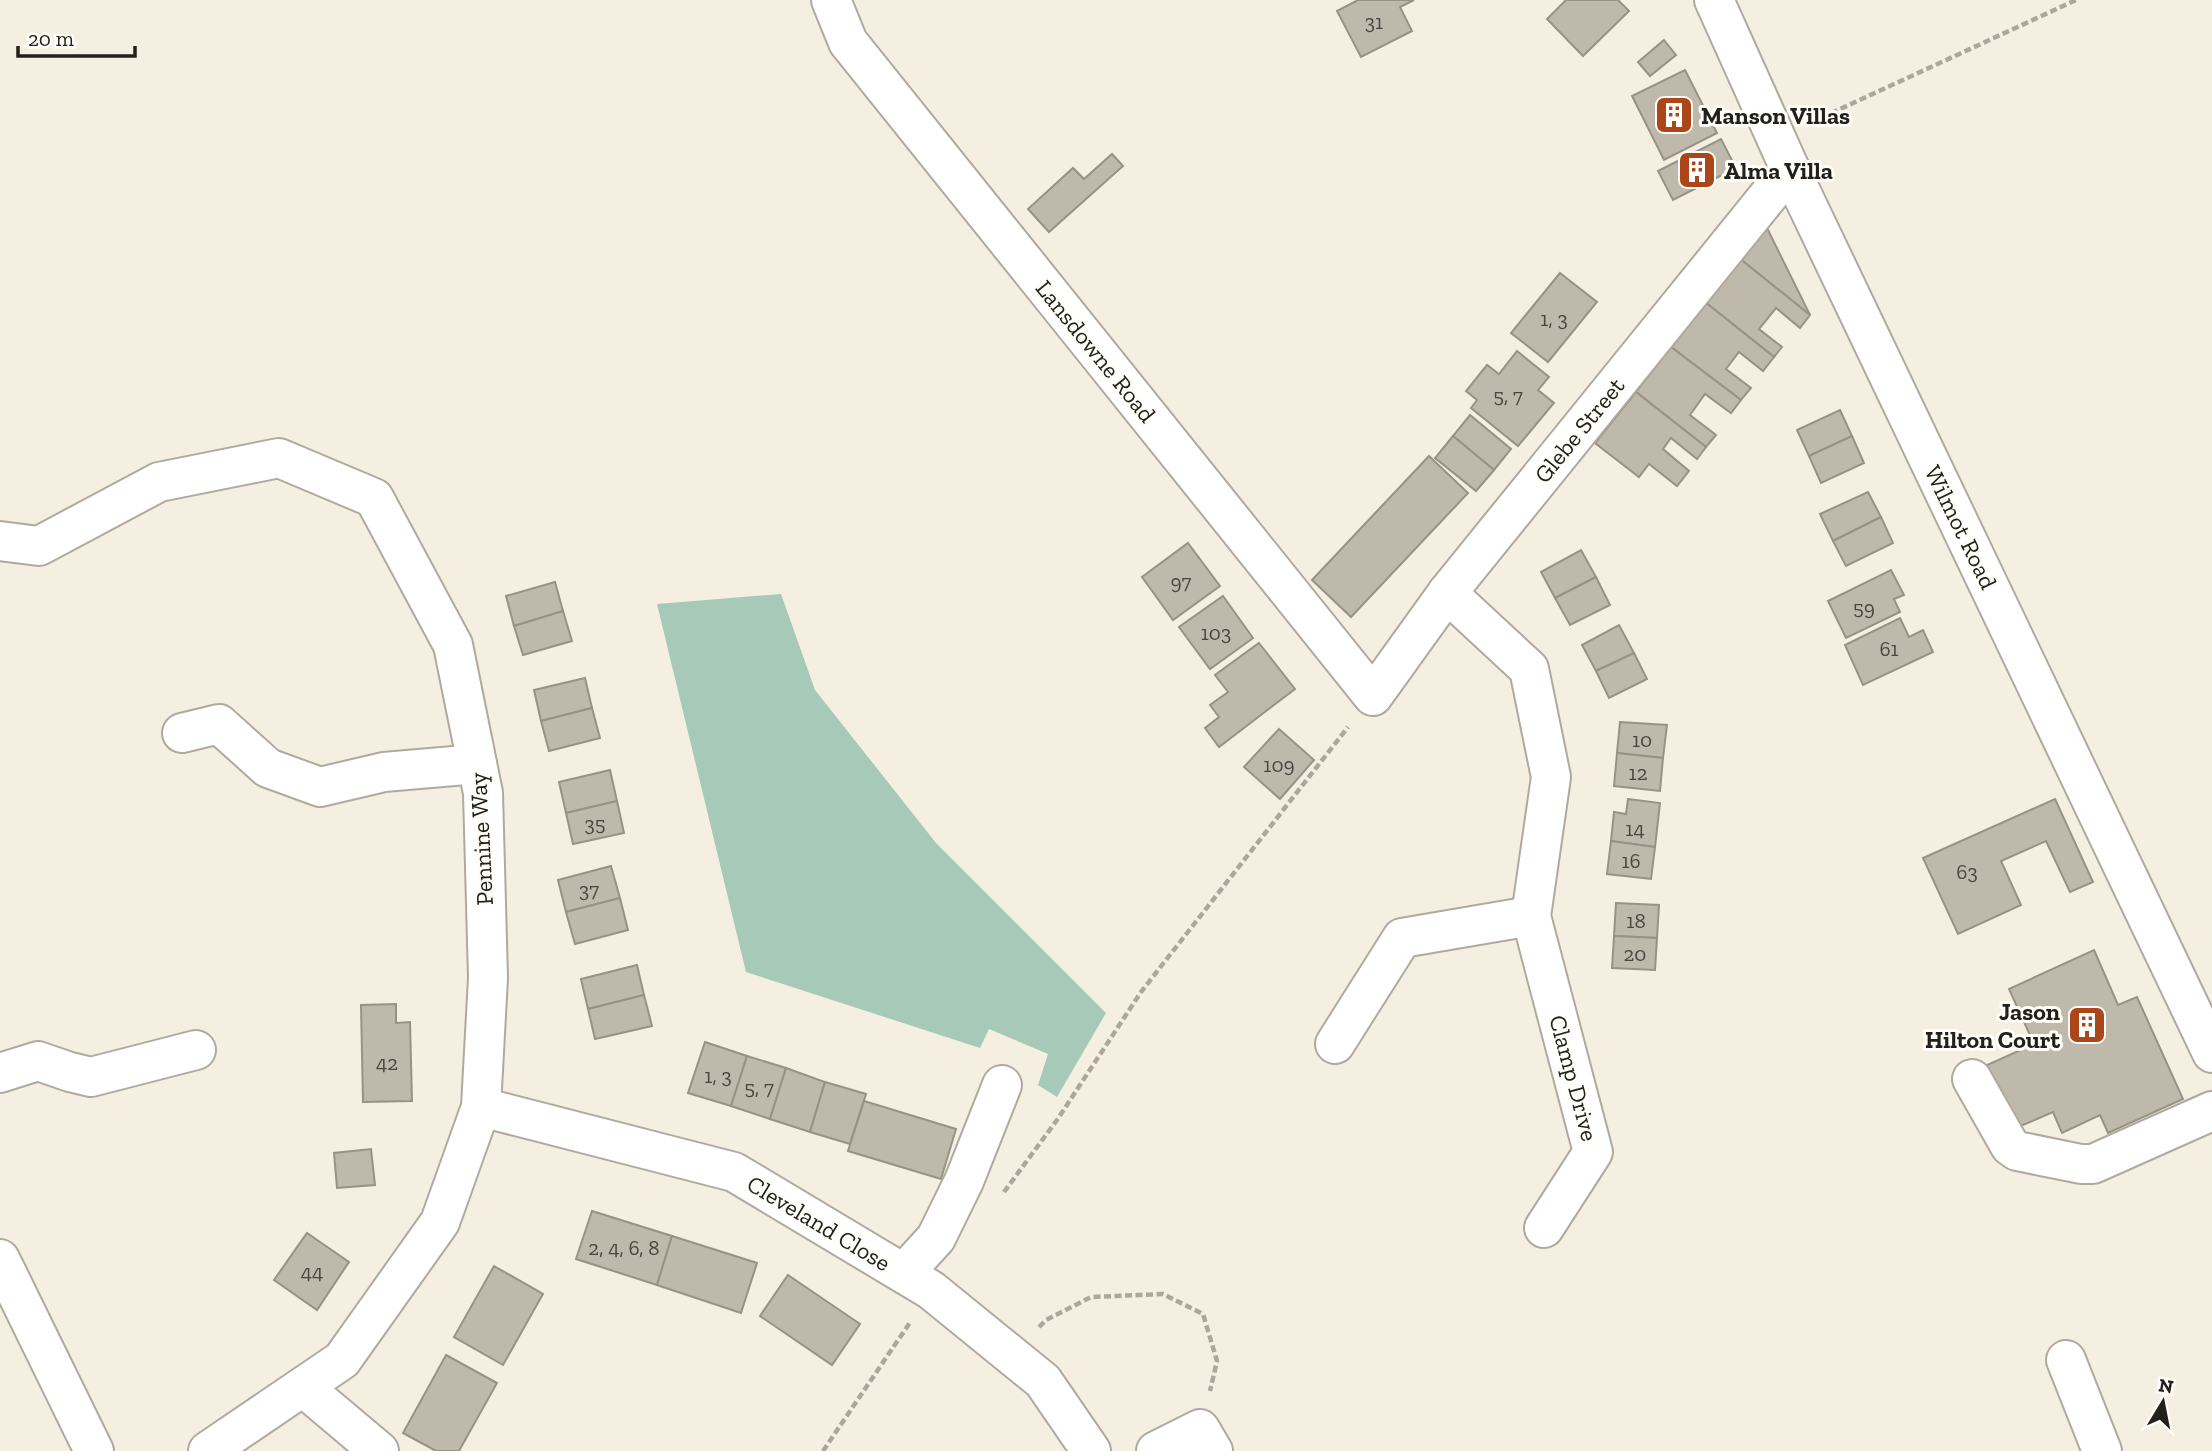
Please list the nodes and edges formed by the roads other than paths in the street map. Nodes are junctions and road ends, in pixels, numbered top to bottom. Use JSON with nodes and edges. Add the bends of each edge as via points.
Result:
{"nodes":[{"id":1,"x":831,"y":0,"type":"edge"},
{"id":2,"x":1714,"y":0,"type":"edge"},
{"id":3,"x":1790,"y":169,"type":"junction"},
{"id":4,"x":0,"y":541,"type":"edge"},
{"id":5,"x":1447,"y":593,"type":"junction"},
{"id":6,"x":1373,"y":696,"type":"joint"},
{"id":7,"x":183,"y":733,"type":"dead end"},
{"id":8,"x":478,"y":764,"type":"junction"},
{"id":9,"x":1531,"y":916,"type":"junction"},
{"id":10,"x":2209,"y":1042,"type":"edge"},
{"id":11,"x":1335,"y":1044,"type":"dead end"},
{"id":12,"x":196,"y":1050,"type":"dead end"},
{"id":13,"x":0,"y":1073,"type":"edge"},
{"id":14,"x":1972,"y":1079,"type":"dead end"},
{"id":15,"x":1002,"y":1085,"type":"dead end"},
{"id":16,"x":481,"y":1107,"type":"junction"},
{"id":17,"x":2212,"y":1111,"type":"edge"},
{"id":18,"x":1544,"y":1228,"type":"dead end"},
{"id":19,"x":0,"y":1259,"type":"edge"},
{"id":20,"x":918,"y":1282,"type":"junction"},
{"id":21,"x":2066,"y":1360,"type":"dead end"},
{"id":22,"x":303,"y":1387,"type":"junction"},
{"id":23,"x":1206,"y":1440,"type":"edge"},
{"id":24,"x":94,"y":1451,"type":"edge"},
{"id":25,"x":208,"y":1451,"type":"edge"},
{"id":26,"x":379,"y":1451,"type":"edge"},
{"id":27,"x":1091,"y":1451,"type":"edge"},
{"id":28,"x":1156,"y":1451,"type":"edge"},
{"id":29,"x":2102,"y":1451,"type":"edge"}],
"edges":[{"from":1,"to":6,"type":"street","name":"Lansdowne Road","via":[[848,42]]},
{"from":2,"to":3,"type":"street","name":"Wilmot Road"},
{"from":3,"to":5,"type":"street","name":"Glebe Street"},
{"from":3,"to":10,"type":"street","name":"Wilmot Road"},
{"from":4,"to":8,"type":"street","name":"Pennine Way","via":[[39,546],[159,482],[279,458],[374,498],[453,645]]},
{"from":5,"to":6,"type":"street","name":"Glebe Street"},
{"from":5,"to":9,"type":"street","name":"Clamp Drive","via":[[1528,669],[1551,777]]},
{"from":7,"to":8,"type":"street","via":[[219,724],[268,768],[320,787],[384,772]]},
{"from":8,"to":16,"type":"street","name":"Pennine Way","via":[[483,793],[488,978]]},
{"from":9,"to":11,"type":"street","via":[[1402,937]]},
{"from":9,"to":18,"type":"street","name":"Clamp Drive","via":[[1593,1152]]},
{"from":12,"to":13,"type":"street","via":[[91,1077],[38,1061]]},
{"from":14,"to":17,"type":"street","via":[[2010,1146],[2081,1164],[2104,1161]]},
{"from":15,"to":20,"type":"street"},
{"from":16,"to":20,"type":"street","name":"Cleveland Close","via":[[734,1172]]},
{"from":16,"to":22,"type":"street","name":"Pennine Way","via":[[440,1222],[342,1360]]},
{"from":19,"to":24,"type":"street"},
{"from":20,"to":27,"type":"street","name":"Cleveland Close","via":[[1042,1381]]},
{"from":21,"to":29,"type":"street"},
{"from":22,"to":25,"type":"street","name":"Pennine Way"},
{"from":22,"to":26,"type":"street"},
{"from":23,"to":28,"type":"street"}]}
